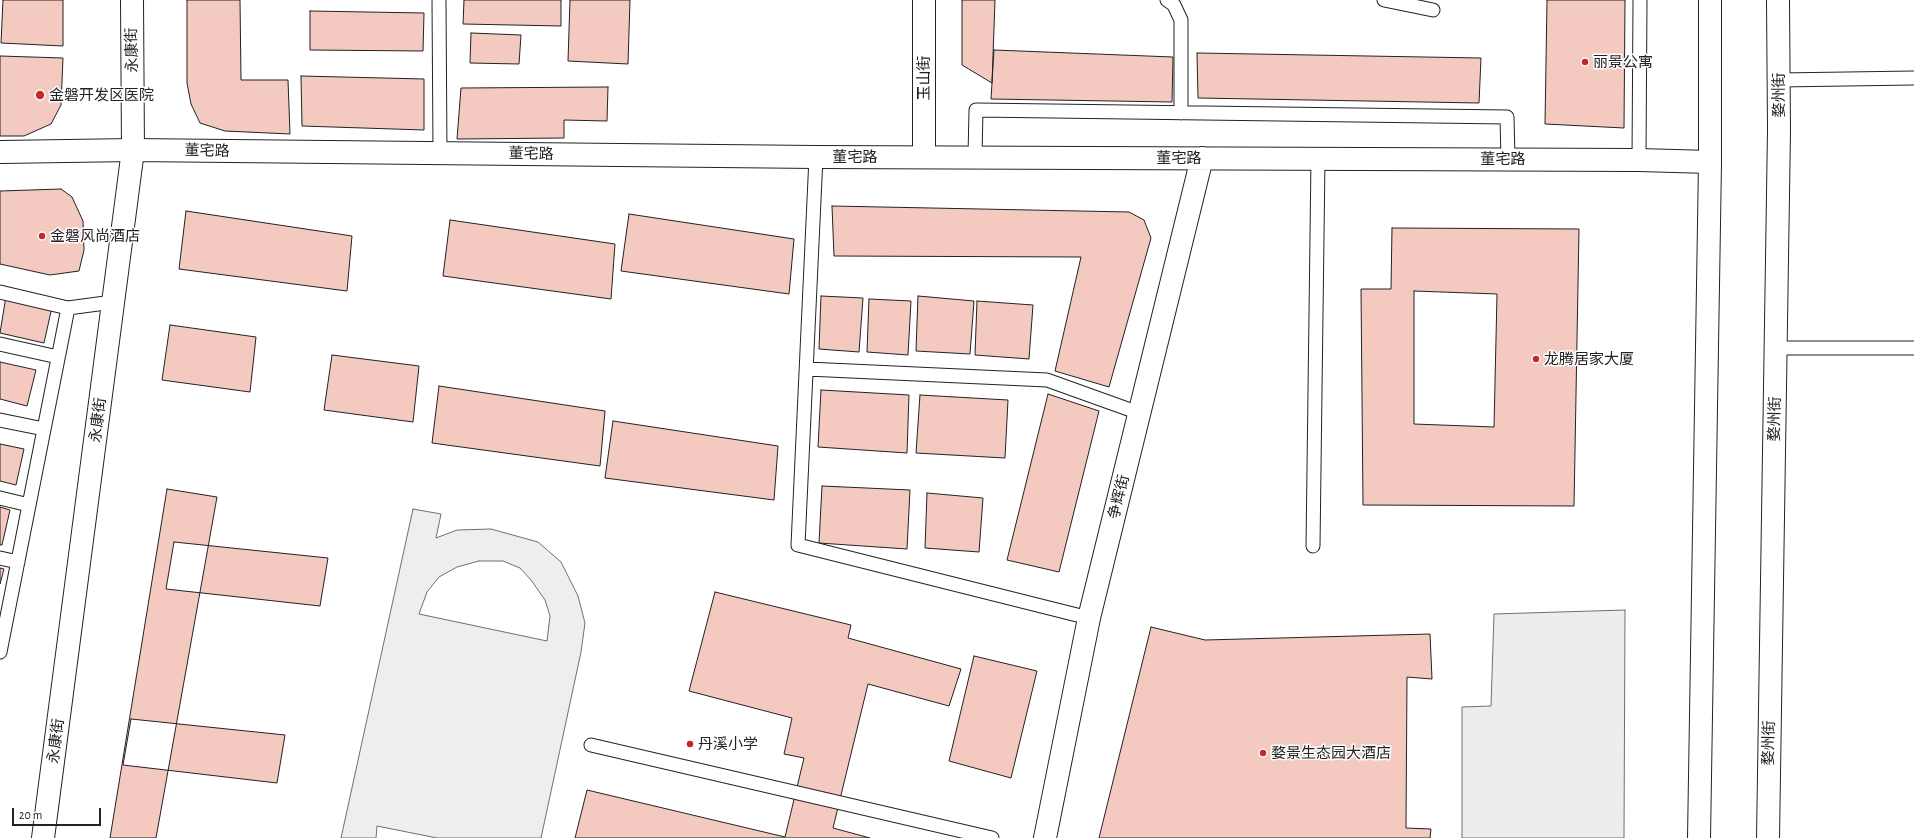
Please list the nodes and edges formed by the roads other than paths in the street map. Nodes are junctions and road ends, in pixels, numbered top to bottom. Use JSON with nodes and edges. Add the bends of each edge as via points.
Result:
{"nodes":[{"id":1,"x":132,"y":0,"type":"edge"},
{"id":2,"x":439,"y":0,"type":"edge"},
{"id":3,"x":924,"y":0,"type":"edge"},
{"id":4,"x":1167,"y":0,"type":"edge"},
{"id":5,"x":1384,"y":0,"type":"edge"},
{"id":6,"x":1640,"y":0,"type":"edge"},
{"id":7,"x":1710,"y":0,"type":"edge"},
{"id":8,"x":1778,"y":0,"type":"edge"},
{"id":9,"x":1433,"y":10,"type":"dead end"},
{"id":10,"x":1914,"y":78,"type":"edge"},
{"id":11,"x":1779,"y":80,"type":"junction"},
{"id":12,"x":1181,"y":113,"type":"junction"},
{"id":13,"x":133,"y":150,"type":"junction"},
{"id":14,"x":0,"y":152,"type":"edge"},
{"id":15,"x":440,"y":153,"type":"junction"},
{"id":16,"x":924,"y":156,"type":"junction"},
{"id":17,"x":816,"y":157,"type":"junction"},
{"id":18,"x":975,"y":157,"type":"junction"},
{"id":19,"x":1202,"y":158,"type":"junction"},
{"id":20,"x":1318,"y":159,"type":"junction"},
{"id":21,"x":1508,"y":159,"type":"junction"},
{"id":22,"x":1639,"y":160,"type":"junction"},
{"id":23,"x":1710,"y":162,"type":"junction"},
{"id":24,"x":0,"y":292,"type":"edge"},
{"id":25,"x":113,"y":302,"type":"junction"},
{"id":26,"x":68,"y":308,"type":"junction"},
{"id":27,"x":0,"y":344,"type":"edge"},
{"id":28,"x":1776,"y":348,"type":"junction"},
{"id":29,"x":1914,"y":348,"type":"edge"},
{"id":30,"x":58,"y":357,"type":"junction"},
{"id":31,"x":807,"y":369,"type":"junction"},
{"id":32,"x":1139,"y":413,"type":"junction"},
{"id":33,"x":0,"y":420,"type":"edge"},
{"id":34,"x":44,"y":429,"type":"junction"},
{"id":35,"x":0,"y":498,"type":"edge"},
{"id":36,"x":29,"y":504,"type":"junction"},
{"id":37,"x":1314,"y":546,"type":"dead end"},
{"id":38,"x":0,"y":558,"type":"edge"},
{"id":39,"x":18,"y":562,"type":"junction"},
{"id":40,"x":3,"y":618,"type":"edge"},
{"id":41,"x":1089,"y":618,"type":"junction"},
{"id":42,"x":0,"y":652,"type":"edge"},
{"id":43,"x":591,"y":745,"type":"dead end"},
{"id":44,"x":43,"y":838,"type":"edge"},
{"id":45,"x":987,"y":838,"type":"edge"},
{"id":46,"x":1045,"y":838,"type":"edge"},
{"id":47,"x":1699,"y":838,"type":"edge"},
{"id":48,"x":1768,"y":838,"type":"edge"}],
"edges":[{"from":1,"to":13,"type":"street","name":"永康街"},
{"from":2,"to":15,"type":"lane"},
{"from":3,"to":16,"type":"street","name":"玉山街"},
{"from":4,"to":12,"type":"lane","via":[[1174,5],[1181,20]]},
{"from":5,"to":9,"type":"lane"},
{"from":6,"to":22,"type":"lane"},
{"from":7,"to":23,"type":"street"},
{"from":8,"to":11,"type":"street","name":"婺州街"},
{"from":10,"to":11,"type":"lane"},
{"from":11,"to":28,"type":"street","name":"婺州街"},
{"from":12,"to":18,"type":"lane","via":[[976,110]]},
{"from":12,"to":21,"type":"lane","via":[[1507,117]]},
{"from":13,"to":14,"type":"street","name":"董宅路"},
{"from":13,"to":15,"type":"street","name":"董宅路"},
{"from":13,"to":25,"type":"street","name":"永康街"},
{"from":15,"to":17,"type":"street","name":"董宅路"},
{"from":16,"to":17,"type":"street","name":"董宅路"},
{"from":16,"to":18,"type":"street","name":"董宅路"},
{"from":17,"to":31,"type":"lane"},
{"from":18,"to":19,"type":"street","name":"董宅路"},
{"from":19,"to":20,"type":"street","name":"董宅路"},
{"from":19,"to":32,"type":"street","name":"争辉街"},
{"from":20,"to":21,"type":"street","name":"董宅路"},
{"from":20,"to":37,"type":"lane"},
{"from":21,"to":22,"type":"street","name":"董宅路"},
{"from":22,"to":23,"type":"street","name":"董宅路"},
{"from":23,"to":47,"type":"street"},
{"from":24,"to":26,"type":"lane"},
{"from":25,"to":26,"type":"lane"},
{"from":25,"to":44,"type":"street","name":"永康街"},
{"from":26,"to":30,"type":"lane"},
{"from":27,"to":30,"type":"lane"},
{"from":28,"to":29,"type":"lane"},
{"from":28,"to":48,"type":"street","name":"婺州街"},
{"from":30,"to":34,"type":"lane"},
{"from":31,"to":32,"type":"lane","via":[[1047,380]]},
{"from":31,"to":41,"type":"lane","via":[[798,545]]},
{"from":32,"to":41,"type":"street","name":"争辉街"},
{"from":33,"to":34,"type":"lane"},
{"from":34,"to":36,"type":"lane"},
{"from":35,"to":36,"type":"lane"},
{"from":36,"to":39,"type":"lane"},
{"from":38,"to":39,"type":"lane"},
{"from":39,"to":40,"type":"lane"},
{"from":40,"to":42,"type":"lane"},
{"from":41,"to":46,"type":"street","name":"争辉街"},
{"from":43,"to":45,"type":"lane"}]}
